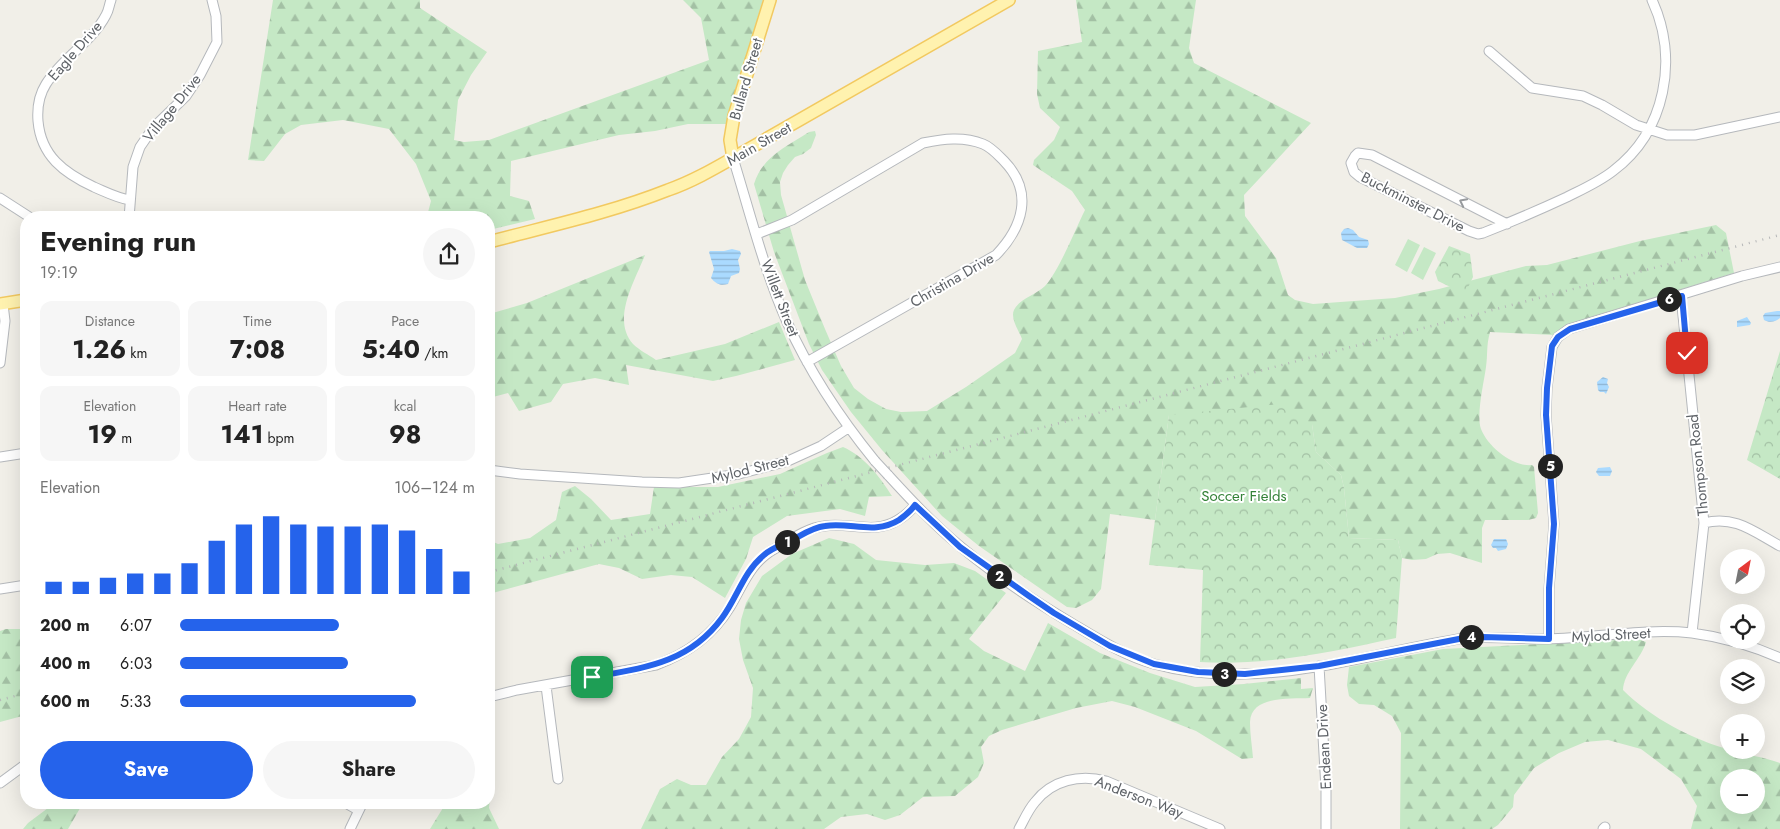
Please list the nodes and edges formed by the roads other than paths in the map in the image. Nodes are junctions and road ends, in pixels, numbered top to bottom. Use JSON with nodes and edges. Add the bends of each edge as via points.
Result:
{"nodes":[{"id":1,"x":111,"y":0,"type":"edge"},
{"id":2,"x":212,"y":0,"type":"edge"},
{"id":3,"x":770,"y":0,"type":"edge"},
{"id":4,"x":1009,"y":0,"type":"edge"},
{"id":5,"x":1652,"y":0,"type":"edge"},
{"id":6,"x":1489,"y":52,"type":"dead end"},
{"id":7,"x":1780,"y":117,"type":"edge"},
{"id":8,"x":1648,"y":130,"type":"junction"},
{"id":9,"x":733,"y":158,"type":"junction"},
{"id":10,"x":0,"y":198,"type":"edge"},
{"id":11,"x":130,"y":200,"type":"junction"},
{"id":12,"x":20,"y":211,"type":"edge"},
{"id":13,"x":129,"y":211,"type":"edge"},
{"id":14,"x":1506,"y":224,"type":"junction"},
{"id":15,"x":757,"y":234,"type":"junction"},
{"id":16,"x":495,"y":240,"type":"edge"},
{"id":17,"x":1780,"y":267,"type":"edge"},
{"id":18,"x":1682,"y":296,"type":"junction"},
{"id":19,"x":20,"y":301,"type":"edge"},
{"id":20,"x":2,"y":304,"type":"edge"},
{"id":21,"x":807,"y":362,"type":"junction"},
{"id":22,"x":0,"y":363,"type":"edge"},
{"id":23,"x":848,"y":428,"type":"junction"},
{"id":24,"x":20,"y":454,"type":"edge"},
{"id":25,"x":0,"y":457,"type":"edge"},
{"id":26,"x":495,"y":471,"type":"edge"},
{"id":27,"x":915,"y":505,"type":"junction"},
{"id":28,"x":1704,"y":523,"type":"junction"},
{"id":29,"x":1780,"y":546,"type":"edge"},
{"id":30,"x":20,"y":586,"type":"edge"},
{"id":31,"x":0,"y":589,"type":"edge"},
{"id":32,"x":1692,"y":633,"type":"junction"},
{"id":33,"x":1549,"y":639,"type":"junction"},
{"id":34,"x":1780,"y":658,"type":"edge"},
{"id":35,"x":1319,"y":666,"type":"junction"},
{"id":36,"x":546,"y":686,"type":"junction"},
{"id":37,"x":495,"y":696,"type":"edge"},
{"id":38,"x":20,"y":768,"type":"edge"},
{"id":39,"x":558,"y":779,"type":"dead end"},
{"id":40,"x":0,"y":783,"type":"edge"},
{"id":41,"x":359,"y":809,"type":"edge"},
{"id":42,"x":350,"y":829,"type":"edge"},
{"id":43,"x":1019,"y":829,"type":"edge"},
{"id":44,"x":1220,"y":829,"type":"edge"},
{"id":45,"x":1326,"y":829,"type":"edge"}],
"edges":[{"from":1,"to":11,"type":"street","name":"Eagle Drive","via":[[101,22],[46,84],[38,105],[39,128],[48,154],[62,169],[74,178]]},
{"from":2,"to":11,"type":"street","name":"Village Drive","via":[[217,42],[186,96],[140,147],[133,167]]},
{"from":3,"to":9,"type":"main road","name":"Bullard Street","via":[[734,116],[730,140]]},
{"from":4,"to":9,"type":"main road","name":"Main Street"},
{"from":5,"to":8,"type":"street","name":"Buckminster Drive","via":[[1664,34],[1667,67],[1659,108]]},
{"from":6,"to":8,"type":"street","via":[[1532,88],[1583,96]]},
{"from":7,"to":8,"type":"street","via":[[1686,137]]},
{"from":8,"to":14,"type":"street","name":"Buckminster Drive","via":[[1629,157],[1602,179]]},
{"from":9,"to":15,"type":"street","name":"Willett Street"},
{"from":9,"to":16,"type":"main road","name":"Main Street","via":[[684,184],[635,203]]},
{"from":10,"to":12,"type":"street"},
{"from":11,"to":13,"type":"street","name":"Village Drive"},
{"from":14,"to":14,"type":"street","name":"Buckminster Drive","one_way":true,"via":[[1372,155],[1358,154],[1351,163],[1360,177],[1474,233]]},
{"from":15,"to":21,"type":"street","name":"Willett Street","via":[[786,321]]},
{"from":15,"to":21,"type":"street","name":"Christina Drive","via":[[792,220],[923,143],[939,139],[954,138],[986,144],[1017,177],[1022,193],[1021,213],[1013,235],[996,255]]},
{"from":17,"to":18,"type":"street"},
{"from":18,"to":28,"type":"street","name":"Thompson Road"},
{"from":18,"to":33,"type":"street","via":[[1570,329],[1552,346],[1546,415],[1554,524]]},
{"from":19,"to":20,"type":"main road"},
{"from":20,"to":22,"type":"street","via":[[5,321]]},
{"from":21,"to":23,"type":"street","name":"Willett Street"},
{"from":23,"to":26,"type":"street","name":"Mylod Street","via":[[821,446],[788,461],[739,474],[679,483]]},
{"from":23,"to":27,"type":"street","name":"Mylod Street","bridge":true},
{"from":24,"to":25,"type":"street"},
{"from":27,"to":35,"type":"street","name":"Mylod Street","via":[[960,547],[1004,580],[1054,613],[1129,655],[1154,664],[1215,674]]},
{"from":27,"to":36,"type":"street","via":[[910,513],[886,525],[869,528],[822,526],[764,555],[750,571],[722,619],[699,642],[672,659],[656,665]]},
{"from":28,"to":29,"type":"street","via":[[1729,520]]},
{"from":28,"to":32,"type":"street","name":"Thompson Road"},
{"from":30,"to":31,"type":"street"},
{"from":32,"to":33,"type":"street","name":"Mylod Street","via":[[1642,632]]},
{"from":32,"to":34,"type":"street","name":"Mylod Street"},
{"from":33,"to":35,"type":"street","name":"Mylod Street","via":[[1464,638]]},
{"from":35,"to":45,"type":"street","name":"Endean Drive"},
{"from":36,"to":37,"type":"street"},
{"from":36,"to":39,"type":"street"},
{"from":38,"to":40,"type":"street"},
{"from":41,"to":42,"type":"street"},
{"from":43,"to":44,"type":"street","name":"Anderson Way","via":[[1035,802],[1047,790],[1070,779],[1088,777],[1106,781]]}]}
